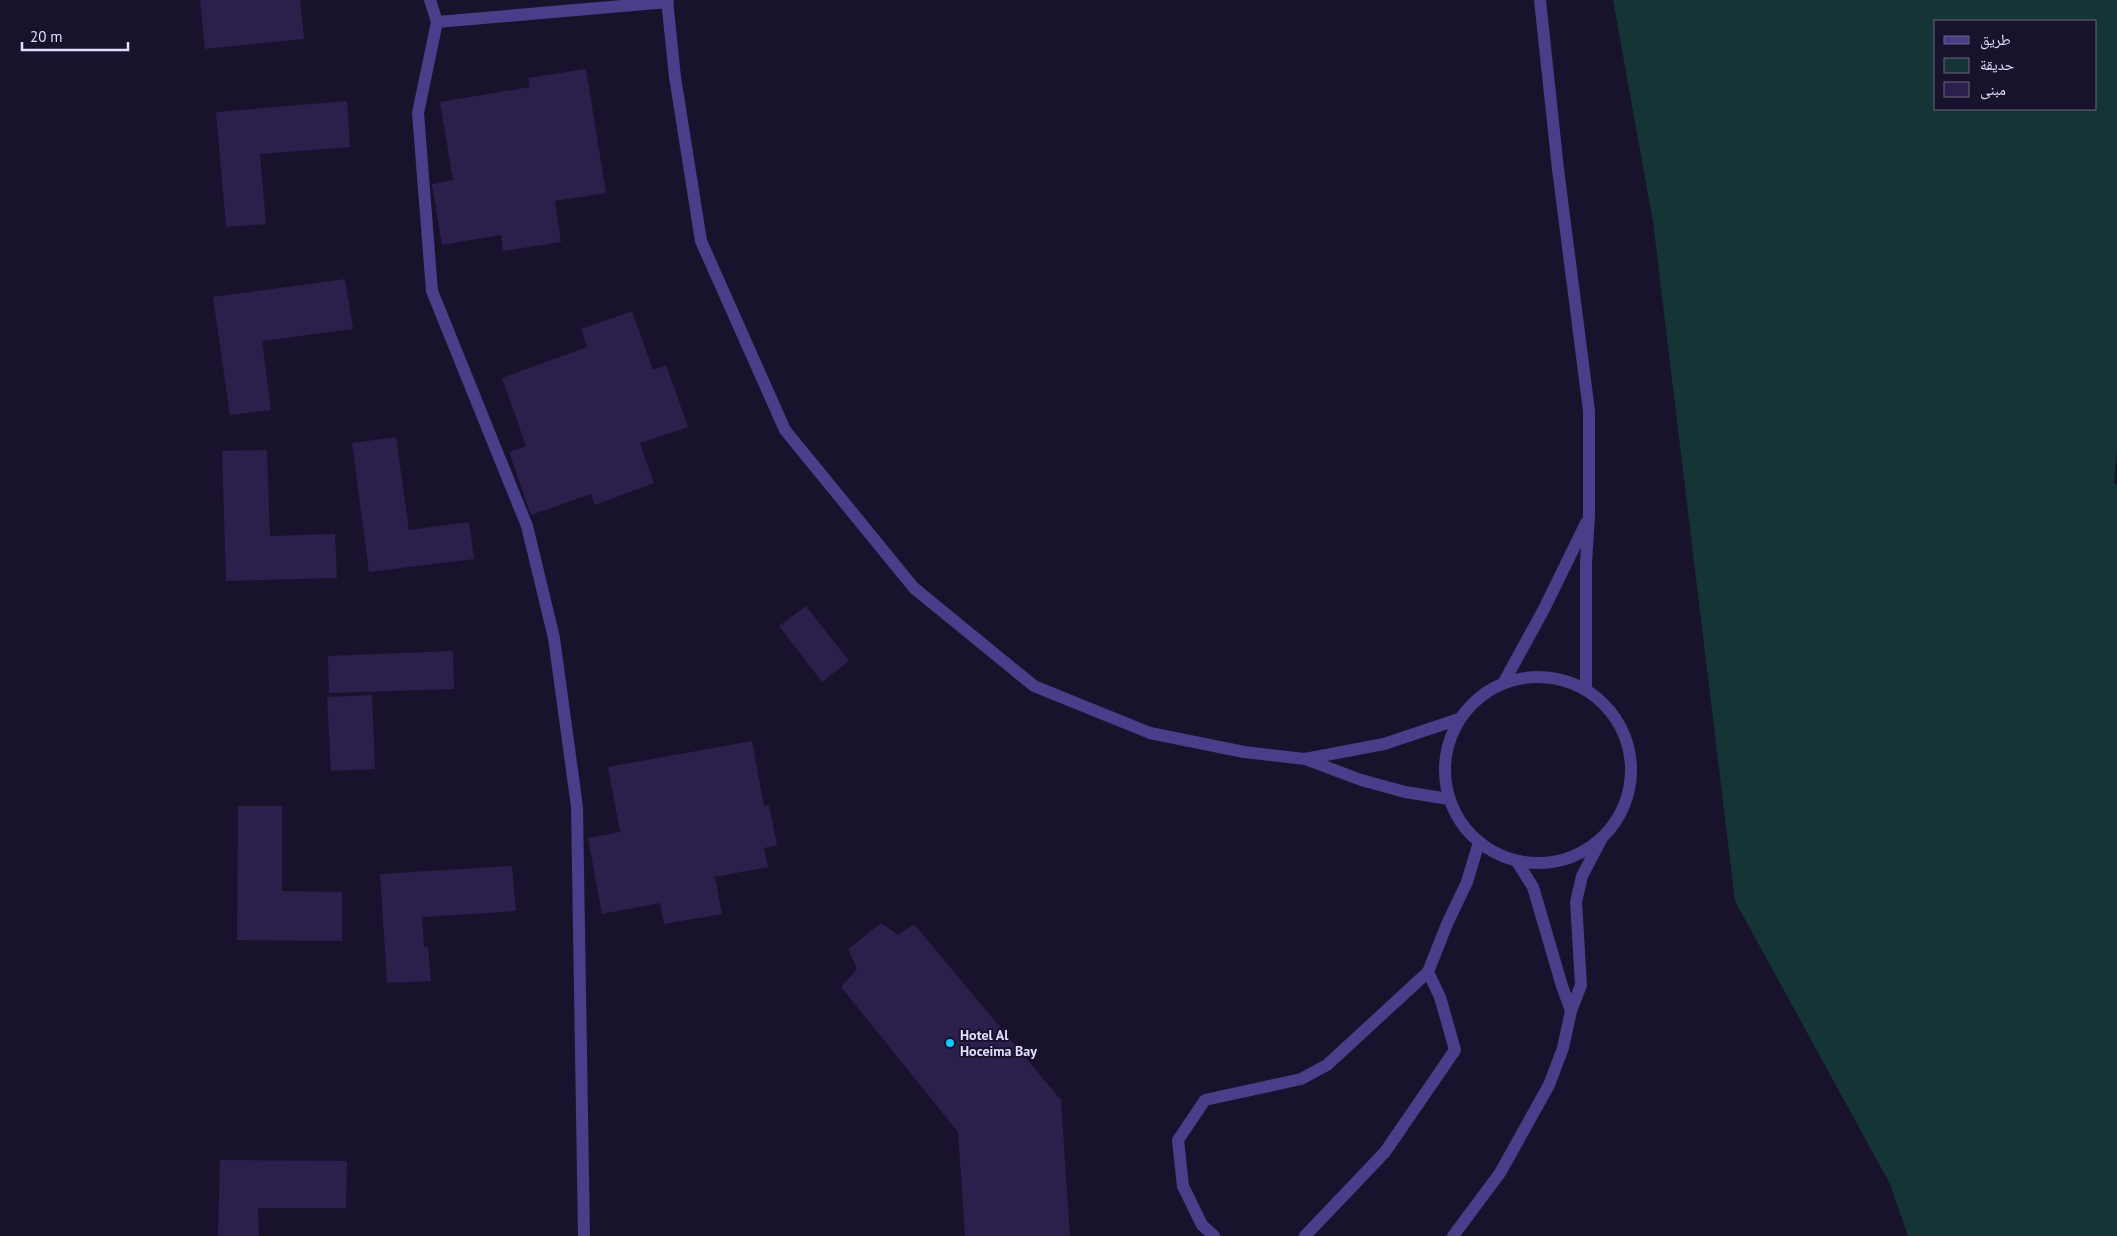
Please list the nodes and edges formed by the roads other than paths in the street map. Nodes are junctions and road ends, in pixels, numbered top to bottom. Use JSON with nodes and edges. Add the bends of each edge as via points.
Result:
{"nodes":[{"id":1,"x":430,"y":0,"type":"edge"},
{"id":2,"x":1540,"y":0,"type":"edge"},
{"id":3,"x":668,"y":1,"type":"edge"},
{"id":4,"x":437,"y":22,"type":"junction"},
{"id":5,"x":1589,"y":516,"type":"junction"},
{"id":6,"x":1504,"y":682,"type":"junction"},
{"id":7,"x":1586,"y":689,"type":"junction"},
{"id":8,"x":1459,"y":719,"type":"junction"},
{"id":9,"x":1305,"y":760,"type":"junction"},
{"id":10,"x":1449,"y":799,"type":"junction"},
{"id":11,"x":1604,"y":836,"type":"junction"},
{"id":12,"x":1479,"y":842,"type":"junction"},
{"id":13,"x":1516,"y":860,"type":"junction"},
{"id":14,"x":1428,"y":972,"type":"junction"},
{"id":15,"x":1571,"y":1011,"type":"junction"},
{"id":16,"x":584,"y":1236,"type":"edge"},
{"id":17,"x":1214,"y":1236,"type":"edge"},
{"id":18,"x":1305,"y":1236,"type":"edge"},
{"id":19,"x":1453,"y":1236,"type":"edge"}],
"edges":[{"from":1,"to":4,"type":"street"},
{"from":2,"to":5,"type":"street","via":[[1589,411]]},
{"from":3,"to":4,"type":"street"},
{"from":3,"to":9,"type":"street","via":[[675,77],[701,241],[785,430],[914,588],[1034,686],[1150,733],[1244,752]]},
{"from":4,"to":16,"type":"street","via":[[418,113],[432,291],[527,526],[554,638],[577,807]]},
{"from":5,"to":6,"type":"street"},
{"from":5,"to":7,"type":"street"},
{"from":6,"to":7,"type":"street","via":[[1547,676]]},
{"from":6,"to":8,"type":"street","via":[[1479,697]]},
{"from":7,"to":11,"type":"street","via":[[1616,720],[1623,732],[1630,759],[1625,800]]},
{"from":8,"to":9,"type":"street","via":[[1384,744]]},
{"from":8,"to":10,"type":"street","via":[[1448,745],[1446,760]]},
{"from":9,"to":10,"type":"street","via":[[1405,792]]},
{"from":10,"to":12,"type":"street"},
{"from":11,"to":13,"type":"street","via":[[1582,852],[1556,861]]},
{"from":11,"to":15,"type":"street","via":[[1582,876],[1576,902],[1580,985]]},
{"from":12,"to":13,"type":"street"},
{"from":12,"to":14,"type":"street","via":[[1467,882],[1446,924]]},
{"from":13,"to":15,"type":"street","via":[[1533,888]]},
{"from":14,"to":17,"type":"street","via":[[1327,1065],[1301,1079],[1205,1100],[1178,1140],[1183,1186],[1202,1225]]},
{"from":14,"to":18,"type":"street","via":[[1440,997],[1455,1050],[1384,1152]]},
{"from":15,"to":19,"type":"street","via":[[1563,1048],[1549,1084],[1500,1173]]}]}
